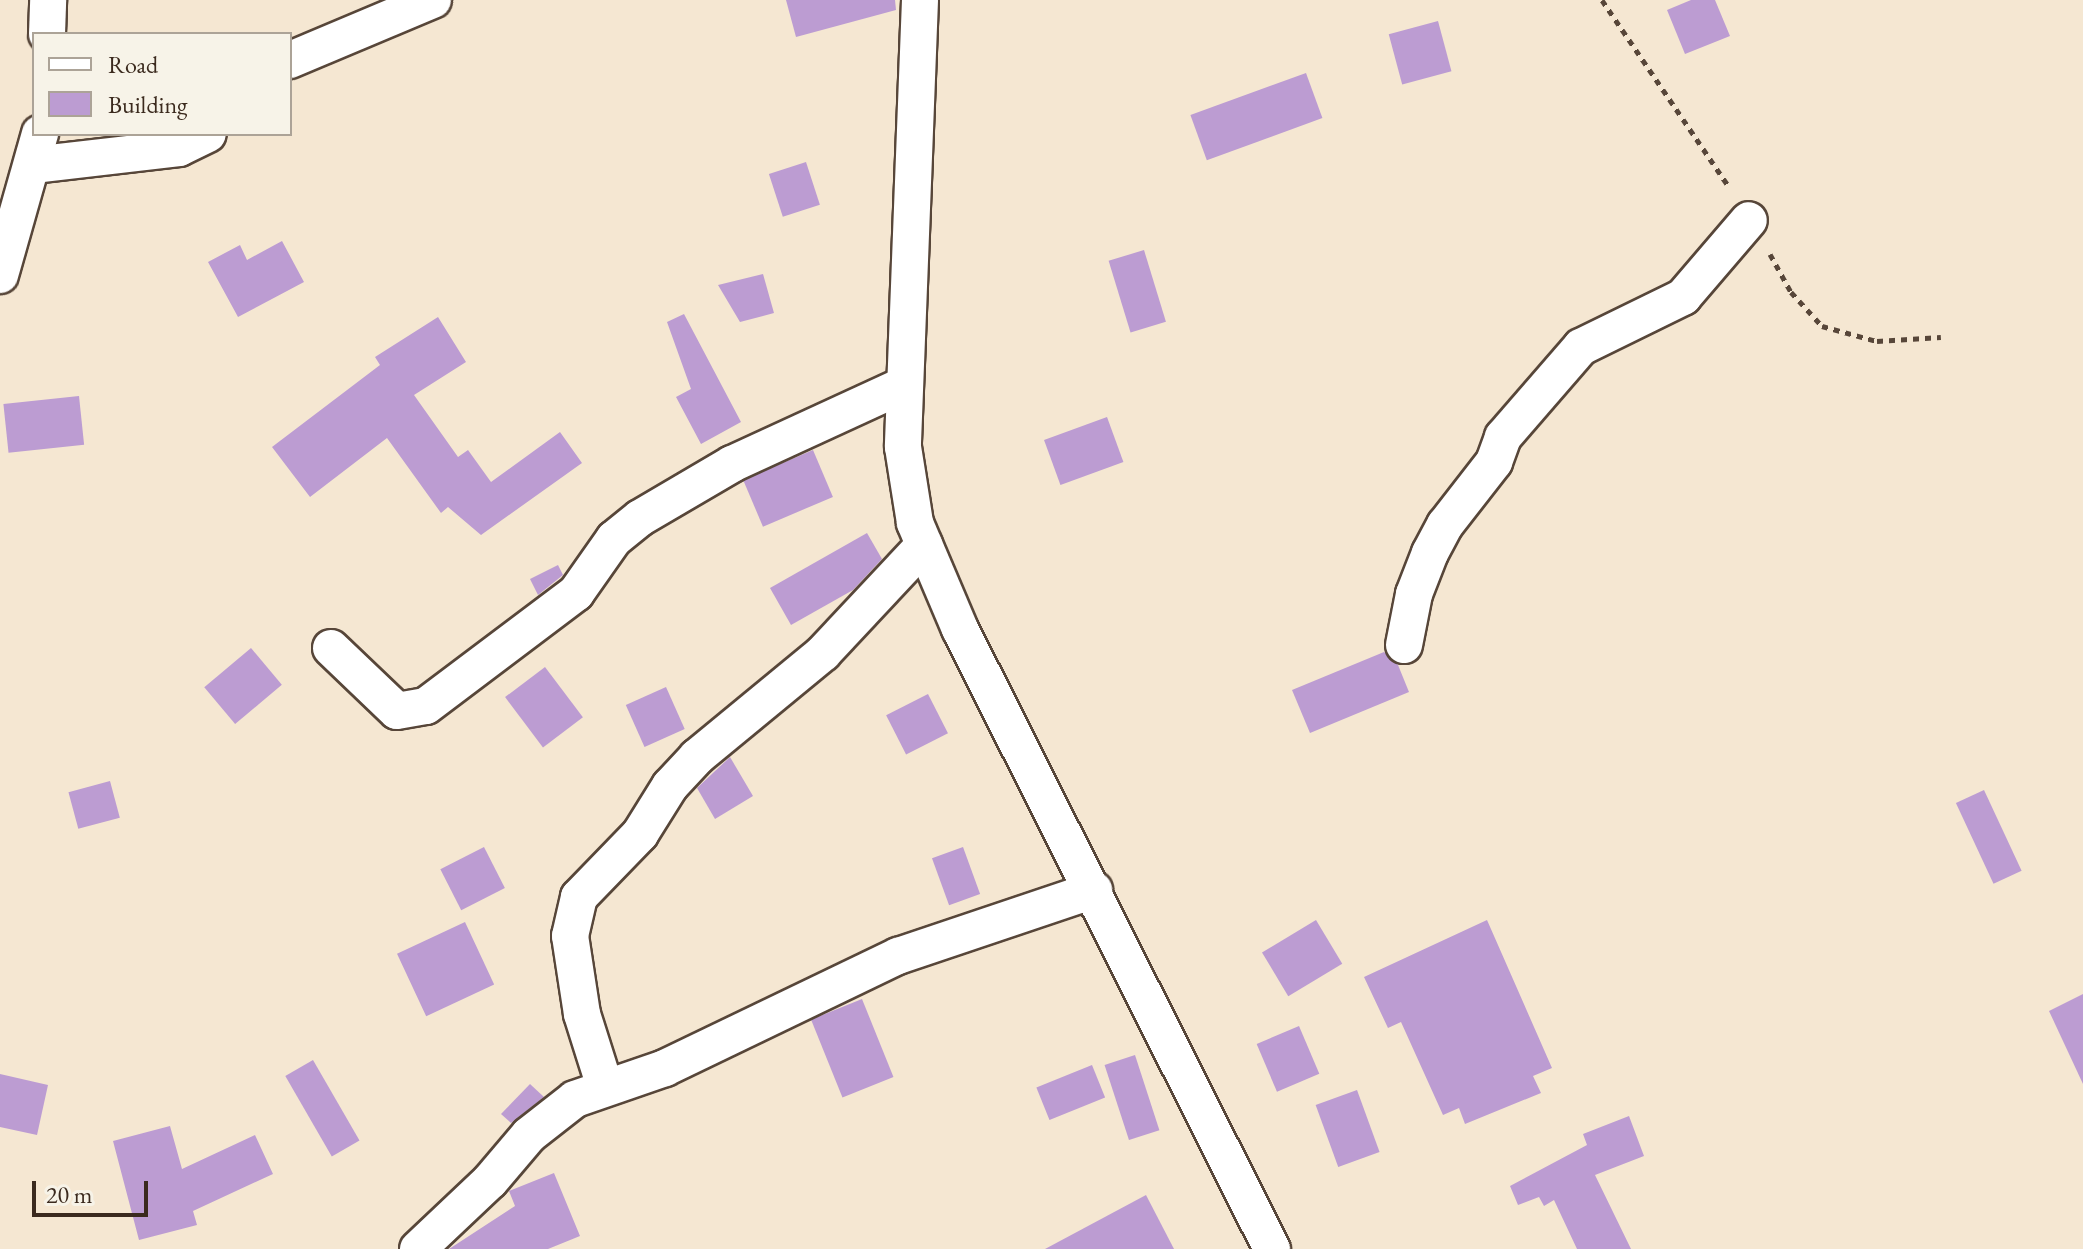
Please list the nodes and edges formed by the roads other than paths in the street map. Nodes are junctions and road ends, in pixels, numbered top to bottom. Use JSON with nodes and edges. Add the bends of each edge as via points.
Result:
{"nodes":[{"id":1,"x":48,"y":0,"type":"edge"},
{"id":2,"x":433,"y":0,"type":"edge"},
{"id":3,"x":920,"y":0,"type":"edge"},
{"id":4,"x":47,"y":32,"type":"edge"},
{"id":5,"x":292,"y":59,"type":"edge"},
{"id":6,"x":204,"y":136,"type":"edge"},
{"id":7,"x":36,"y":149,"type":"edge"},
{"id":8,"x":1749,"y":220,"type":"dead end"},
{"id":9,"x":0,"y":275,"type":"edge"},
{"id":10,"x":904,"y":385,"type":"junction"},
{"id":11,"x":924,"y":545,"type":"junction"},
{"id":12,"x":1404,"y":645,"type":"dead end"},
{"id":13,"x":331,"y":648,"type":"dead end"},
{"id":14,"x":1094,"y":890,"type":"junction"},
{"id":15,"x":605,"y":1087,"type":"junction"},
{"id":16,"x":418,"y":1249,"type":"edge"},
{"id":17,"x":1272,"y":1249,"type":"edge"}],
"edges":[{"from":1,"to":4,"type":"street"},
{"from":2,"to":5,"type":"street"},
{"from":3,"to":10,"type":"street"},
{"from":6,"to":7,"type":"street","via":[[179,148]]},
{"from":7,"to":9,"type":"street"},
{"from":8,"to":12,"type":"street","via":[[1683,297],[1581,347],[1503,437],[1494,462],[1430,553],[1414,594]]},
{"from":10,"to":11,"type":"street","via":[[903,447],[915,523]]},
{"from":10,"to":13,"type":"street","via":[[732,464],[640,518],[614,539],[576,593],[426,706],[397,711]]},
{"from":11,"to":14,"type":"street","via":[[960,629]]},
{"from":11,"to":15,"type":"street","via":[[823,653],[697,757],[670,786],[640,834],[579,897],[570,936],[582,1014]]},
{"from":14,"to":15,"type":"street","via":[[898,956],[665,1068]]},
{"from":14,"to":17,"type":"street"},
{"from":15,"to":16,"type":"street","via":[[553,1112]]}]}
